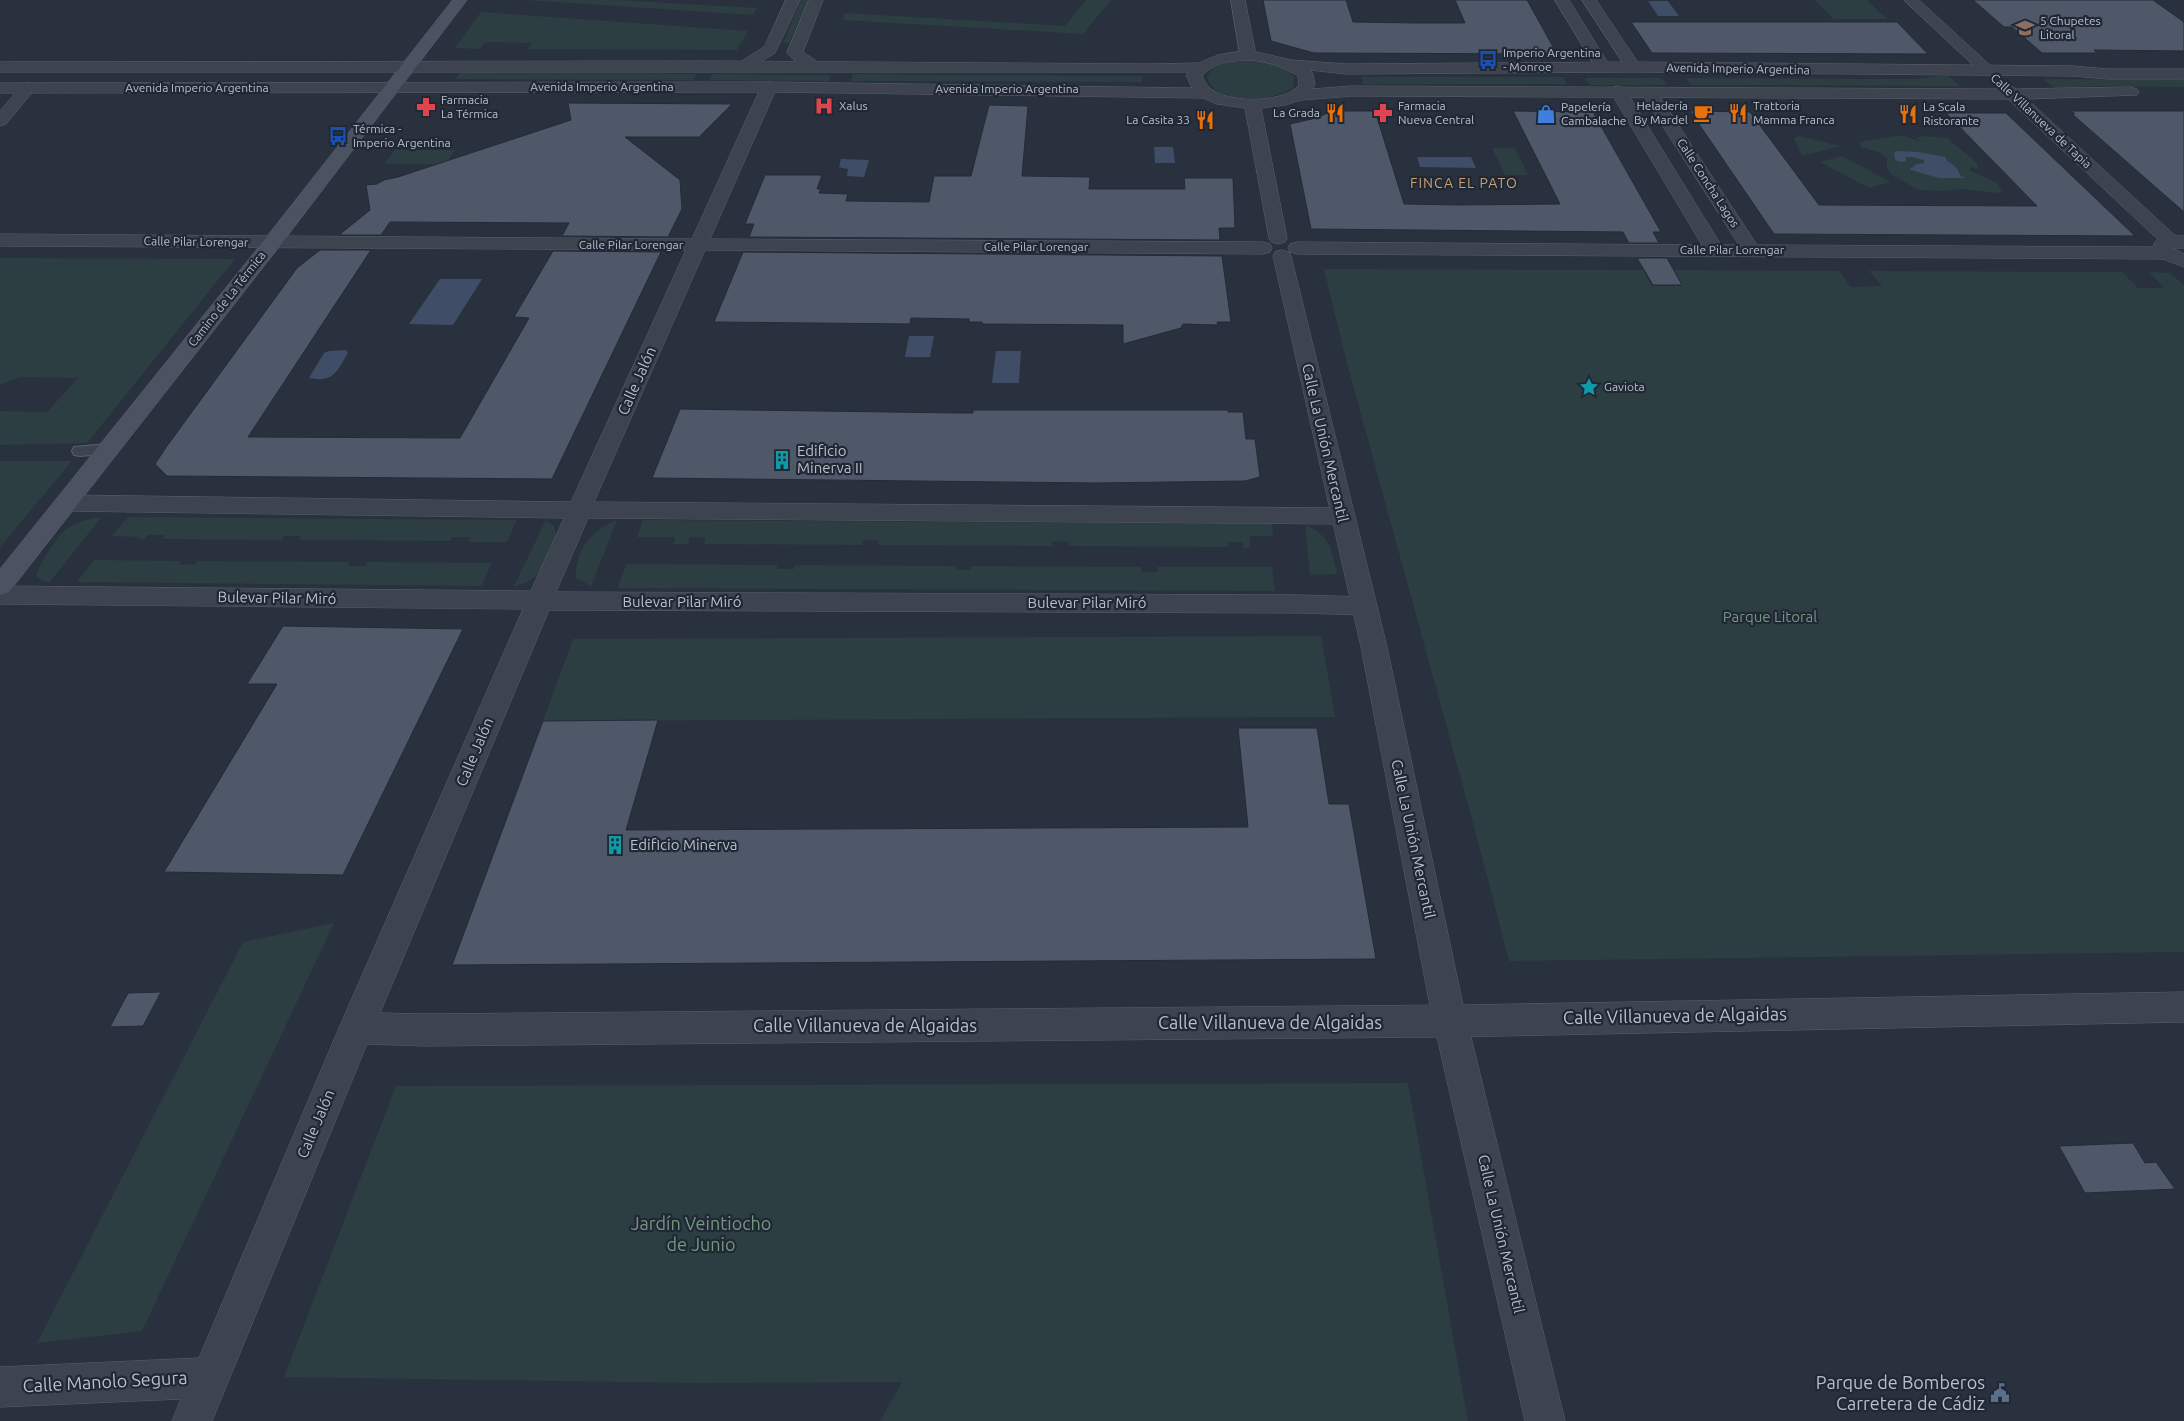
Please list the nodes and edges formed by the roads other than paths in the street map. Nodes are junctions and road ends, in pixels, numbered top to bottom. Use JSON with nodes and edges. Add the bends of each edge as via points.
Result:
{"nodes":[{"id":1,"x":793,"y":0,"type":"edge"},
{"id":2,"x":816,"y":0,"type":"edge"},
{"id":3,"x":1238,"y":0,"type":"edge"},
{"id":4,"x":1562,"y":0,"type":"edge"},
{"id":5,"x":1590,"y":0,"type":"edge"},
{"id":6,"x":1911,"y":0,"type":"edge"},
{"id":7,"x":456,"y":5,"type":"edge"},
{"id":8,"x":1248,"y":56,"type":"junction"},
{"id":9,"x":1292,"y":64,"type":"junction"},
{"id":10,"x":408,"y":66,"type":"junction"},
{"id":11,"x":0,"y":67,"type":"edge"},
{"id":12,"x":742,"y":67,"type":"junction"},
{"id":13,"x":817,"y":67,"type":"junction"},
{"id":14,"x":1201,"y":67,"type":"junction"},
{"id":15,"x":1633,"y":67,"type":"junction"},
{"id":16,"x":1603,"y":68,"type":"junction"},
{"id":17,"x":1988,"y":71,"type":"junction"},
{"id":18,"x":2184,"y":74,"type":"edge"},
{"id":19,"x":391,"y":87,"type":"junction"},
{"id":20,"x":768,"y":87,"type":"junction"},
{"id":21,"x":0,"y":88,"type":"edge"},
{"id":22,"x":28,"y":88,"type":"junction"},
{"id":23,"x":1618,"y":91,"type":"junction"},
{"id":24,"x":1648,"y":91,"type":"junction"},
{"id":25,"x":2146,"y":92,"type":"dead end"},
{"id":26,"x":1205,"y":93,"type":"junction"},
{"id":27,"x":2012,"y":94,"type":"junction"},
{"id":28,"x":1298,"y":95,"type":"junction"},
{"id":29,"x":1252,"y":104,"type":"junction"},
{"id":30,"x":0,"y":122,"type":"edge"},
{"id":31,"x":0,"y":240,"type":"edge"},
{"id":32,"x":272,"y":242,"type":"junction"},
{"id":33,"x":698,"y":245,"type":"junction"},
{"id":34,"x":2174,"y":246,"type":"edge"},
{"id":35,"x":1280,"y":247,"type":"junction"},
{"id":36,"x":1716,"y":250,"type":"junction"},
{"id":37,"x":1752,"y":250,"type":"junction"},
{"id":38,"x":2184,"y":261,"type":"edge"},
{"id":39,"x":108,"y":450,"type":"junction"},
{"id":40,"x":80,"y":451,"type":"dead end"},
{"id":41,"x":66,"y":503,"type":"junction"},
{"id":42,"x":579,"y":510,"type":"junction"},
{"id":43,"x":1342,"y":516,"type":"junction"},
{"id":44,"x":0,"y":586,"type":"edge"},
{"id":45,"x":0,"y":595,"type":"edge"},
{"id":46,"x":541,"y":601,"type":"junction"},
{"id":47,"x":1364,"y":606,"type":"junction"},
{"id":48,"x":2184,"y":1007,"type":"edge"},
{"id":49,"x":1450,"y":1021,"type":"junction"},
{"id":50,"x":356,"y":1028,"type":"junction"},
{"id":51,"x":210,"y":1377,"type":"junction"},
{"id":52,"x":0,"y":1387,"type":"edge"},
{"id":53,"x":192,"y":1421,"type":"edge"},
{"id":54,"x":1545,"y":1421,"type":"edge"}],
"edges":[{"from":1,"to":12,"type":"street","via":[[770,50]]},
{"from":2,"to":13,"type":"street","via":[[795,53]]},
{"from":3,"to":8,"type":"street"},
{"from":4,"to":16,"type":"street"},
{"from":5,"to":15,"type":"street"},
{"from":6,"to":17,"type":"street","name":"Calle Villanueva de Tapia"},
{"from":7,"to":10,"type":"main road","name":"Camino de La Térmica"},
{"from":8,"to":9,"type":"street","name":"Avenida Imperio Argentina"},
{"from":8,"to":14,"type":"street","name":"Avenida Imperio Argentina","via":[[1212,60]]},
{"from":9,"to":16,"type":"street","name":"Avenida Imperio Argentina","via":[[1346,69]]},
{"from":9,"to":28,"type":"street","via":[[1305,74],[1307,85]]},
{"from":10,"to":11,"type":"street","name":"Avenida Imperio Argentina"},
{"from":10,"to":12,"type":"street","name":"Avenida Imperio Argentina"},
{"from":10,"to":19,"type":"main road","name":"Camino de La Térmica"},
{"from":12,"to":13,"type":"street","name":"Avenida Imperio Argentina"},
{"from":13,"to":14,"type":"street","name":"Avenida Imperio Argentina"},
{"from":14,"to":26,"type":"street","via":[[1194,75],[1196,84]]},
{"from":15,"to":16,"type":"street","name":"Avenida Imperio Argentina"},
{"from":15,"to":17,"type":"street","name":"Avenida Imperio Argentina"},
{"from":17,"to":18,"type":"street","name":"Avenida Imperio Argentina"},
{"from":17,"to":27,"type":"street","name":"Calle Villanueva de Tapia"},
{"from":19,"to":20,"type":"street","name":"Avenida Imperio Argentina"},
{"from":19,"to":22,"type":"street","name":"Avenida Imperio Argentina"},
{"from":19,"to":32,"type":"main road","name":"Camino de La Térmica"},
{"from":20,"to":26,"type":"street","name":"Avenida Imperio Argentina"},
{"from":20,"to":33,"type":"street","name":"Calle Jalón"},
{"from":21,"to":22,"type":"street","name":"Avenida Imperio Argentina"},
{"from":22,"to":30,"type":"street"},
{"from":23,"to":24,"type":"street","name":"Avenida Imperio Argentina"},
{"from":23,"to":28,"type":"street","name":"Avenida Imperio Argentina","via":[[1352,91]]},
{"from":23,"to":36,"type":"street","name":"Calle Concha Lagos"},
{"from":24,"to":27,"type":"street","name":"Avenida Imperio Argentina"},
{"from":24,"to":37,"type":"street","name":"Calle Concha Lagos"},
{"from":25,"to":27,"type":"street","name":"Avenida Imperio Argentina"},
{"from":26,"to":29,"type":"street","name":"Avenida Imperio Argentina","via":[[1234,103]]},
{"from":27,"to":34,"type":"street","name":"Calle Villanueva de Tapia"},
{"from":28,"to":29,"type":"street","name":"Avenida Imperio Argentina","via":[[1278,102]]},
{"from":29,"to":35,"type":"street","name":"Calle La Unión Mercantil"},
{"from":31,"to":32,"type":"street","name":"Calle Pilar Lorengar"},
{"from":32,"to":33,"type":"street","name":"Calle Pilar Lorengar"},
{"from":32,"to":39,"type":"main road","name":"Camino de La Térmica"},
{"from":33,"to":35,"type":"street","name":"Calle Pilar Lorengar"},
{"from":33,"to":42,"type":"street","name":"Calle Jalón"},
{"from":34,"to":37,"type":"street","name":"Calle Pilar Lorengar"},
{"from":34,"to":38,"type":"street"},
{"from":35,"to":36,"type":"street","name":"Calle Pilar Lorengar"},
{"from":35,"to":43,"type":"street","name":"Calle La Unión Mercantil"},
{"from":36,"to":37,"type":"street","name":"Calle Pilar Lorengar"},
{"from":39,"to":40,"type":"lane"},
{"from":39,"to":41,"type":"main road","name":"Camino de La Térmica"},
{"from":41,"to":42,"type":"street"},
{"from":41,"to":44,"type":"main road","name":"Camino de La Térmica"},
{"from":42,"to":43,"type":"street"},
{"from":42,"to":46,"type":"street","name":"Calle Jalón"},
{"from":43,"to":47,"type":"street","name":"Calle La Unión Mercantil"},
{"from":45,"to":46,"type":"street","name":"Bulevar Pilar Miró"},
{"from":46,"to":47,"type":"street","name":"Bulevar Pilar Miró"},
{"from":46,"to":50,"type":"street","name":"Calle Jalón"},
{"from":47,"to":49,"type":"street","name":"Calle La Unión Mercantil"},
{"from":48,"to":49,"type":"street","name":"Calle Villanueva de Algaidas"},
{"from":49,"to":50,"type":"street","name":"Calle Villanueva de Algaidas"},
{"from":49,"to":54,"type":"street","name":"Calle La Unión Mercantil"},
{"from":50,"to":51,"type":"street","name":"Calle Jalón"},
{"from":51,"to":52,"type":"street","name":"Calle Manolo Segura"},
{"from":51,"to":53,"type":"street","name":"Calle Jalón"}]}
